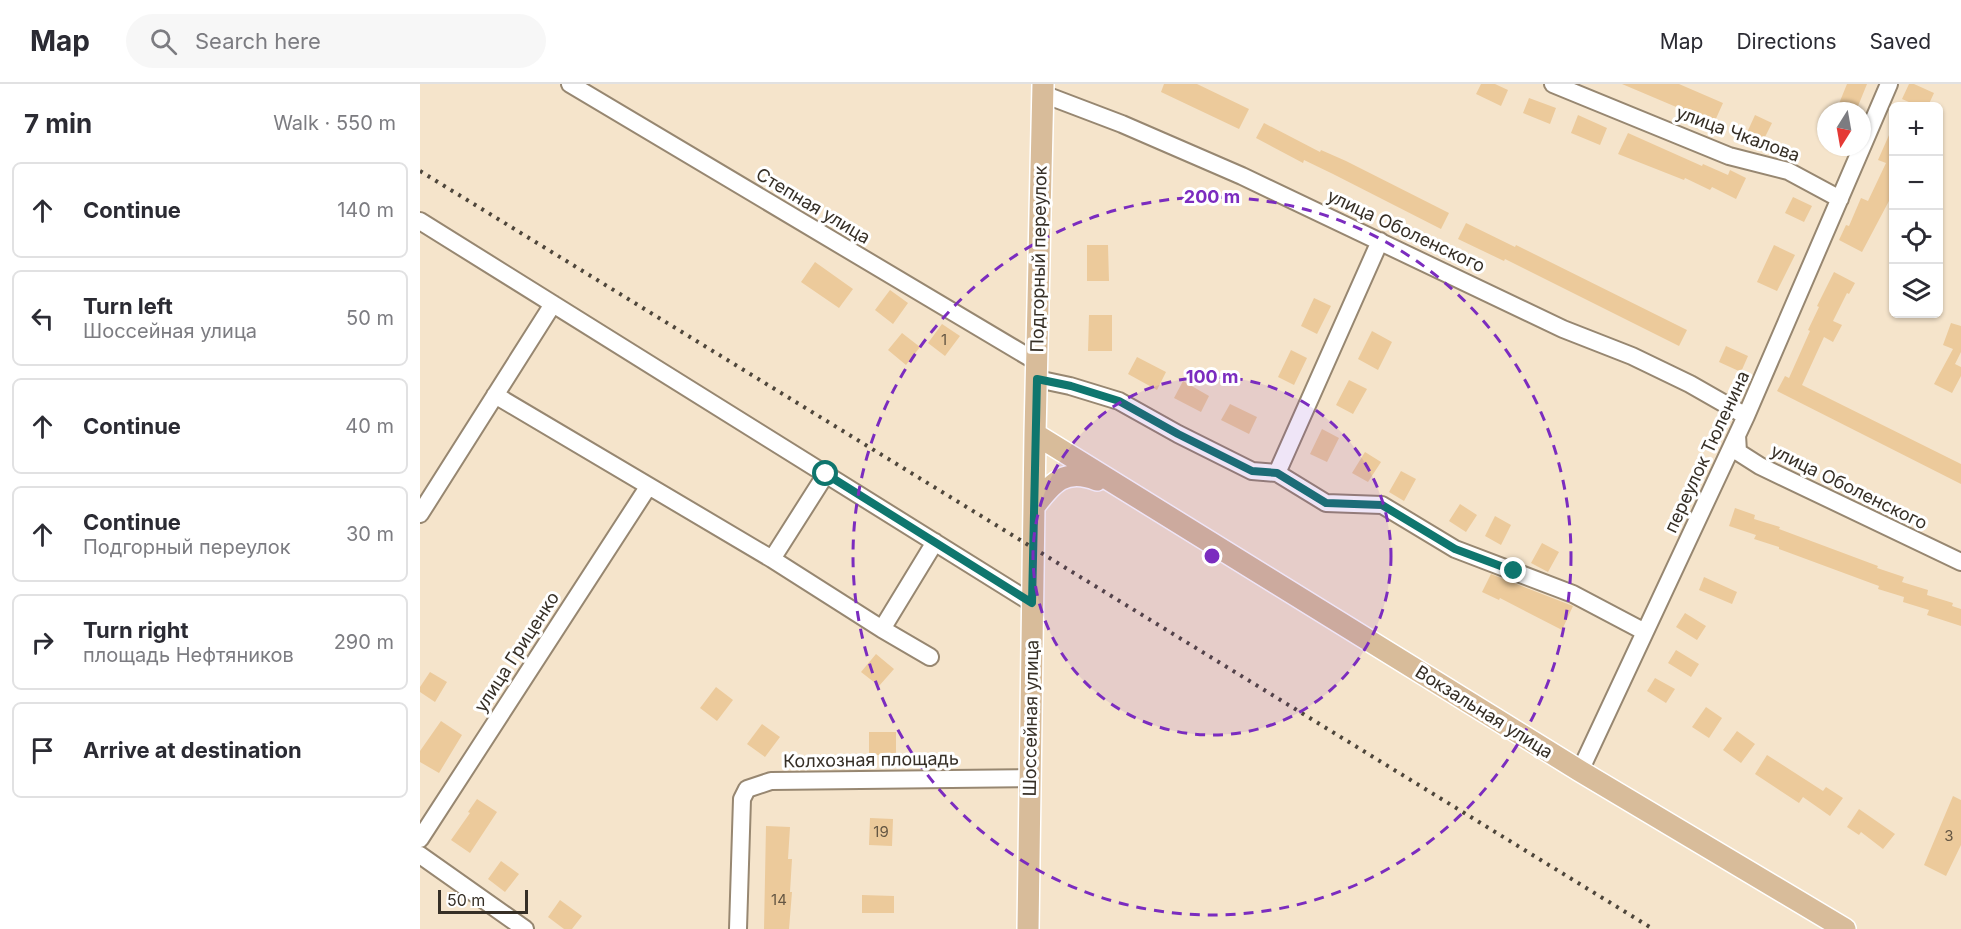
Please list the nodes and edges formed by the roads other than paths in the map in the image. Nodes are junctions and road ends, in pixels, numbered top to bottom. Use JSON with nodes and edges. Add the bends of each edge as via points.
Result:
{"nodes":[{"id":1,"x":570,"y":84,"type":"edge"},
{"id":2,"x":1553,"y":84,"type":"edge"},
{"id":3,"x":1889,"y":84,"type":"edge"},
{"id":4,"x":1043,"y":89,"type":"edge"},
{"id":5,"x":1871,"y":126,"type":"edge"},
{"id":6,"x":1858,"y":156,"type":"edge"},
{"id":7,"x":1839,"y":200,"type":"junction"},
{"id":8,"x":420,"y":221,"type":"edge"},
{"id":9,"x":1380,"y":241,"type":"junction"},
{"id":10,"x":553,"y":304,"type":"junction"},
{"id":11,"x":1037,"y":371,"type":"junction"},
{"id":12,"x":495,"y":395,"type":"junction"},
{"id":13,"x":1746,"y":416,"type":"junction"},
{"id":14,"x":1035,"y":434,"type":"junction"},
{"id":15,"x":1737,"y":434,"type":"junction"},
{"id":16,"x":1277,"y":473,"type":"junction"},
{"id":17,"x":826,"y":474,"type":"junction"},
{"id":18,"x":648,"y":487,"type":"junction"},
{"id":19,"x":1126,"y":492,"type":"junction"},
{"id":20,"x":1034,"y":507,"type":"junction"},
{"id":21,"x":420,"y":514,"type":"edge"},
{"id":22,"x":935,"y":542,"type":"junction"},
{"id":23,"x":772,"y":559,"type":"junction"},
{"id":24,"x":1961,"y":562,"type":"edge"},
{"id":25,"x":1032,"y":603,"type":"junction"},
{"id":26,"x":882,"y":629,"type":"junction"},
{"id":27,"x":1645,"y":632,"type":"junction"},
{"id":28,"x":930,"y":657,"type":"dead end"},
{"id":29,"x":1580,"y":771,"type":"junction"},
{"id":30,"x":1030,"y":778,"type":"junction"},
{"id":31,"x":420,"y":839,"type":"edge"},
{"id":32,"x":420,"y":855,"type":"edge"},
{"id":33,"x":525,"y":929,"type":"edge"},
{"id":34,"x":738,"y":929,"type":"edge"},
{"id":35,"x":1028,"y":929,"type":"edge"},
{"id":36,"x":1845,"y":929,"type":"edge"}],
"edges":[{"from":1,"to":11,"type":"street","name":"Степная улица"},
{"from":2,"to":7,"type":"street","name":"улица Чкалова","via":[[1729,156],[1788,171]]},
{"from":3,"to":5,"type":"street","name":"переулок Тюленина"},
{"from":4,"to":9,"type":"street","name":"улица Оболенского"},
{"from":4,"to":11,"type":"main road","name":"Подгорный переулок"},
{"from":6,"to":7,"type":"street","name":"переулок Тюленина"},
{"from":7,"to":13,"type":"street","name":"переулок Тюленина"},
{"from":8,"to":10,"type":"street"},
{"from":9,"to":13,"type":"street","name":"улица Оболенского","via":[[1563,329],[1632,356]]},
{"from":9,"to":16,"type":"street"},
{"from":10,"to":12,"type":"street"},
{"from":10,"to":17,"type":"street"},
{"from":11,"to":14,"type":"main road","name":"Подгорный переулок"},
{"from":11,"to":16,"type":"street","name":"Степная улица","via":[[1119,401],[1252,471]]},
{"from":12,"to":18,"type":"street"},
{"from":12,"to":21,"type":"street"},
{"from":13,"to":15,"type":"street","name":"переулок Тюленина"},
{"from":14,"to":19,"type":"main road"},
{"from":14,"to":20,"type":"main road","name":"Подгорный переулок"},
{"from":15,"to":24,"type":"street","name":"улица Оболенского","via":[[1738,452],[1760,466]]},
{"from":15,"to":27,"type":"street","name":"переулок Тюленина"},
{"from":16,"to":27,"type":"street","via":[[1326,503],[1382,505],[1455,549],[1573,594]]},
{"from":17,"to":22,"type":"street"},
{"from":17,"to":23,"type":"street"},
{"from":18,"to":23,"type":"street"},
{"from":18,"to":31,"type":"street","name":"улица Гриценко"},
{"from":19,"to":20,"type":"main road","via":[[1089,477],[1072,475],[1051,485]]},
{"from":19,"to":29,"type":"main road","name":"Вокзальная улица"},
{"from":20,"to":25,"type":"main road","name":"Шоссейная улица"},
{"from":22,"to":25,"type":"street"},
{"from":22,"to":26,"type":"street"},
{"from":23,"to":26,"type":"street"},
{"from":25,"to":30,"type":"main road","name":"Шоссейная улица"},
{"from":26,"to":28,"type":"street"},
{"from":27,"to":29,"type":"street","name":"переулок Тюленина"},
{"from":29,"to":36,"type":"main road","name":"Вокзальная улица"},
{"from":30,"to":34,"type":"street","name":"Колхозная площадь","via":[[771,781],[747,789],[742,799]]},
{"from":30,"to":35,"type":"main road","name":"Шоссейная улица"},
{"from":32,"to":33,"type":"street"}]}
